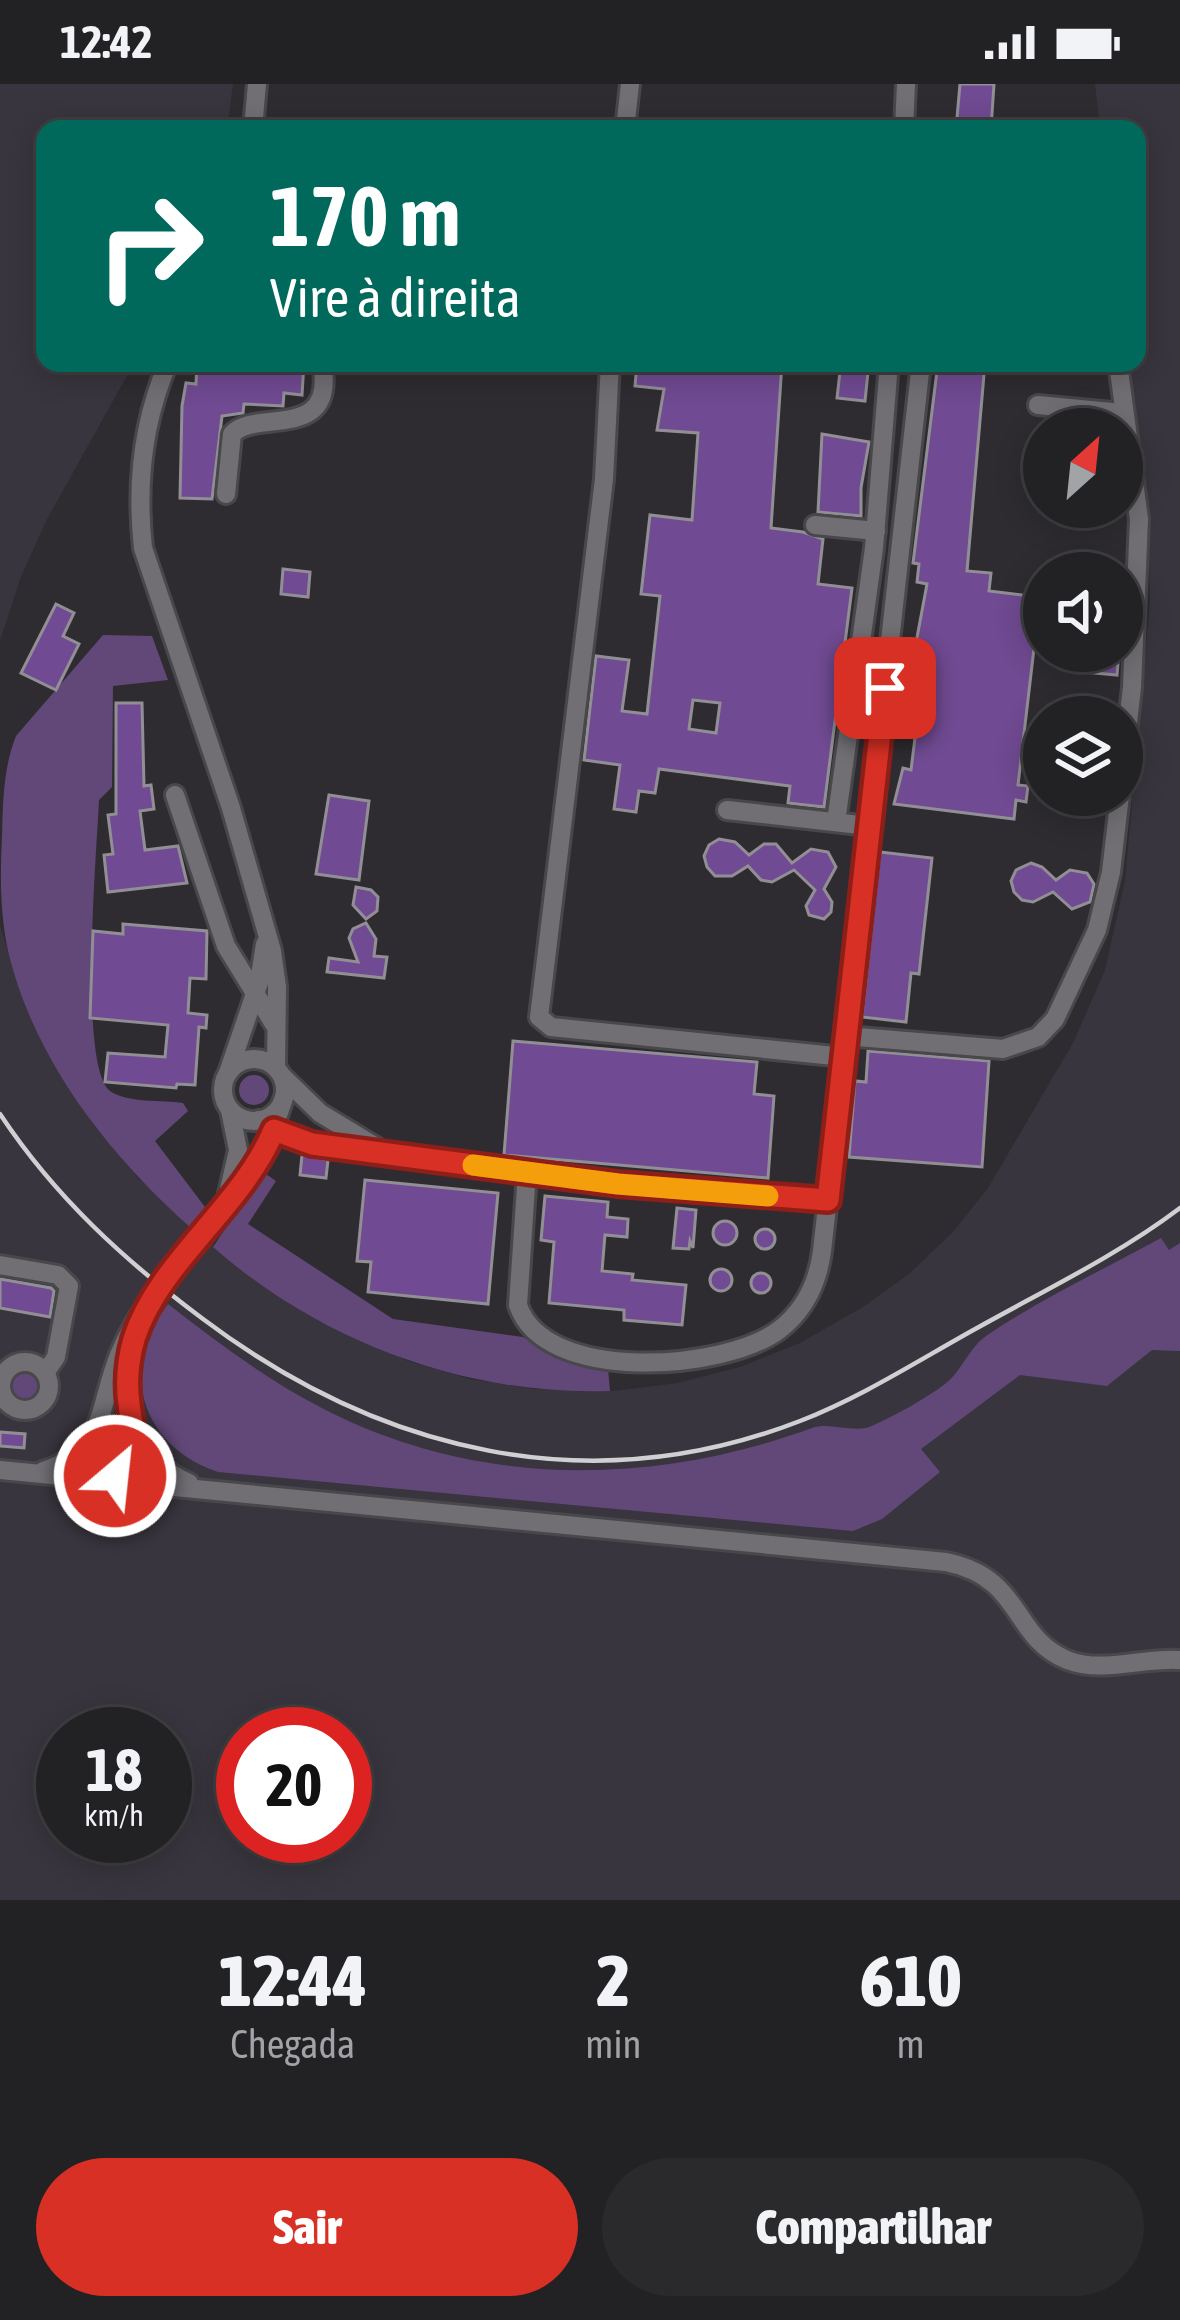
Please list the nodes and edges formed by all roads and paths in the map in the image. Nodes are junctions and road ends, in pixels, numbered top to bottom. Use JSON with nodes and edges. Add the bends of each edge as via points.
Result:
{"nodes":[{"id":1,"x":257,"y":84,"type":"edge"},
{"id":2,"x":630,"y":84,"type":"edge"},
{"id":3,"x":906,"y":84,"type":"edge"},
{"id":4,"x":254,"y":120,"type":"edge"},
{"id":5,"x":626,"y":120,"type":"edge"},
{"id":6,"x":904,"y":120,"type":"edge"},
{"id":7,"x":165,"y":372,"type":"edge"},
{"id":8,"x":322,"y":372,"type":"edge"},
{"id":9,"x":610,"y":372,"type":"edge"},
{"id":10,"x":888,"y":372,"type":"edge"},
{"id":11,"x":920,"y":372,"type":"edge"},
{"id":12,"x":1119,"y":372,"type":"edge"},
{"id":13,"x":1038,"y":405,"type":"dead end"},
{"id":14,"x":1070,"y":408,"type":"edge"},
{"id":15,"x":1122,"y":408,"type":"edge"},
{"id":16,"x":226,"y":494,"type":"dead end"},
{"id":17,"x":815,"y":525,"type":"dead end"},
{"id":18,"x":876,"y":531,"type":"junction"},
{"id":19,"x":175,"y":795,"type":"dead end"},
{"id":20,"x":727,"y":810,"type":"dead end"},
{"id":21,"x":1118,"y":816,"type":"edge"},
{"id":22,"x":836,"y":822,"type":"junction"},
{"id":23,"x":869,"y":826,"type":"junction"},
{"id":24,"x":266,"y":933,"type":"junction"},
{"id":25,"x":255,"y":994,"type":"junction"},
{"id":26,"x":276,"y":1028,"type":"junction"},
{"id":27,"x":846,"y":1036,"type":"junction"},
{"id":28,"x":844,"y":1057,"type":"junction"},
{"id":29,"x":279,"y":1072,"type":"junction"},
{"id":30,"x":226,"y":1076,"type":"junction"},
{"id":31,"x":225,"y":1101,"type":"junction"},
{"id":32,"x":266,"y":1125,"type":"junction"},
{"id":33,"x":397,"y":1155,"type":"junction"},
{"id":34,"x":527,"y":1172,"type":"junction"},
{"id":35,"x":828,"y":1200,"type":"junction"},
{"id":36,"x":214,"y":1219,"type":"junction"},
{"id":37,"x":0,"y":1264,"type":"edge"},
{"id":38,"x":149,"y":1304,"type":"junction"},
{"id":39,"x":45,"y":1372,"type":"junction"},
{"id":40,"x":1,"y":1383,"type":"edge"},
{"id":41,"x":106,"y":1403,"type":"junction"},
{"id":42,"x":137,"y":1435,"type":"junction"},
{"id":43,"x":0,"y":1470,"type":"edge"},
{"id":44,"x":32,"y":1473,"type":"junction"},
{"id":45,"x":120,"y":1481,"type":"junction"},
{"id":46,"x":217,"y":1490,"type":"junction"},
{"id":47,"x":1180,"y":1660,"type":"edge"}],
"edges":[{"from":1,"to":4,"type":"street"},
{"from":2,"to":5,"type":"street"},
{"from":3,"to":6,"type":"street"},
{"from":7,"to":24,"type":"street","via":[[143,452],[143,548]]},
{"from":8,"to":16,"type":"street","via":[[321,393],[302,416],[236,429]]},
{"from":9,"to":28,"type":"street","via":[[604,479],[539,1017],[551,1027]]},
{"from":10,"to":18,"type":"street"},
{"from":11,"to":23,"type":"street"},
{"from":12,"to":15,"type":"street"},
{"from":13,"to":14,"type":"street"},
{"from":17,"to":18,"type":"street"},
{"from":18,"to":22,"type":"street"},
{"from":19,"to":25,"type":"street","via":[[226,946]]},
{"from":20,"to":22,"type":"street"},
{"from":21,"to":27,"type":"street","via":[[1097,930],[1039,1037],[1003,1049]]},
{"from":22,"to":23,"type":"street"},
{"from":23,"to":27,"type":"street"},
{"from":24,"to":25,"type":"street"},
{"from":24,"to":26,"type":"street"},
{"from":25,"to":26,"type":"street"},
{"from":25,"to":30,"type":"street"},
{"from":26,"to":29,"type":"street"},
{"from":27,"to":28,"type":"street"},
{"from":28,"to":35,"type":"street"},
{"from":29,"to":30,"type":"street","via":[[245,1060]]},
{"from":29,"to":32,"type":"street","via":[[284,1100]]},
{"from":29,"to":33,"type":"street","via":[[338,1126]]},
{"from":30,"to":31,"type":"street"},
{"from":31,"to":32,"type":"street"},
{"from":31,"to":36,"type":"street","via":[[237,1164]]},
{"from":32,"to":33,"type":"street","via":[[312,1144]]},
{"from":32,"to":36,"type":"street","via":[[250,1175]]},
{"from":33,"to":34,"type":"street"},
{"from":34,"to":35,"type":"street"},
{"from":34,"to":35,"type":"street","via":[[521,1316],[549,1343],[621,1360],[716,1356],[781,1328],[816,1281]]},
{"from":36,"to":38,"type":"street"},
{"from":37,"to":39,"type":"street","via":[[58,1275],[69,1286],[56,1357]]},
{"from":38,"to":41,"type":"street","via":[[118,1358]]},
{"from":38,"to":42,"type":"street","via":[[128,1366]]},
{"from":39,"to":40,"type":"street","via":[[18,1363]]},
{"from":39,"to":40,"type":"street","via":[[47,1396],[28,1410],[7,1402]]},
{"from":41,"to":44,"type":"street","via":[[83,1447]]},
{"from":41,"to":45,"type":"street","via":[[102,1447]]},
{"from":42,"to":45,"type":"street","via":[[134,1463]]},
{"from":42,"to":46,"type":"street","via":[[169,1473]]},
{"from":43,"to":44,"type":"street"},
{"from":44,"to":45,"type":"street"},
{"from":45,"to":46,"type":"street"},
{"from":46,"to":47,"type":"street","via":[[946,1562],[995,1584],[1037,1639],[1069,1660]]}]}
